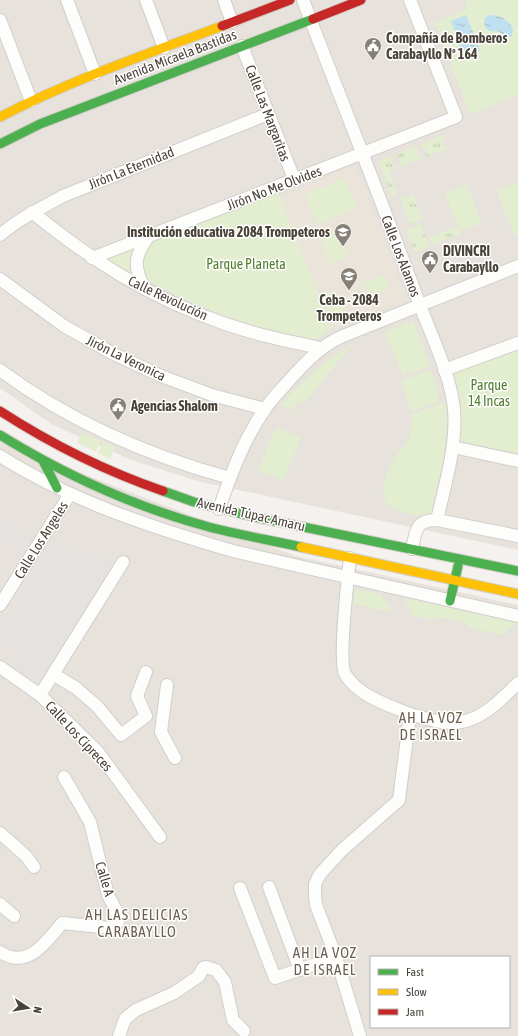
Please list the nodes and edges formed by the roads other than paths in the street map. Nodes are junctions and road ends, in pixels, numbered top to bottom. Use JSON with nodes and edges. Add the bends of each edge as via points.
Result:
{"nodes":[{"id":1,"x":67,"y":0,"type":"edge"},
{"id":2,"x":146,"y":0,"type":"edge"},
{"id":3,"x":224,"y":0,"type":"edge"},
{"id":4,"x":290,"y":0,"type":"edge"},
{"id":5,"x":303,"y":0,"type":"edge"},
{"id":6,"x":361,"y":0,"type":"edge"},
{"id":7,"x":410,"y":0,"type":"edge"},
{"id":8,"x":311,"y":19,"type":"junction"},
{"id":9,"x":0,"y":20,"type":"edge"},
{"id":10,"x":232,"y":22,"type":"junction"},
{"id":11,"x":242,"y":46,"type":"junction"},
{"id":12,"x":164,"y":48,"type":"junction"},
{"id":13,"x":95,"y":74,"type":"junction"},
{"id":14,"x":31,"y":101,"type":"junction"},
{"id":15,"x":268,"y":114,"type":"junction"},
{"id":16,"x":0,"y":117,"type":"edge"},
{"id":17,"x":0,"y":144,"type":"edge"},
{"id":18,"x":362,"y":154,"type":"junction"},
{"id":19,"x":294,"y":180,"type":"junction"},
{"id":20,"x":32,"y":212,"type":"junction"},
{"id":21,"x":0,"y":235,"type":"edge"},
{"id":22,"x":148,"y":236,"type":"junction"},
{"id":23,"x":92,"y":258,"type":"junction"},
{"id":24,"x":518,"y":266,"type":"edge"},
{"id":25,"x":0,"y":279,"type":"edge"},
{"id":26,"x":145,"y":289,"type":"junction"},
{"id":27,"x":419,"y":304,"type":"junction"},
{"id":28,"x":518,"y":343,"type":"edge"},
{"id":29,"x":320,"y":348,"type":"junction"},
{"id":30,"x":0,"y":370,"type":"edge"},
{"id":31,"x":444,"y":370,"type":"junction"},
{"id":32,"x":265,"y":409,"type":"junction"},
{"id":33,"x":0,"y":411,"type":"edge"},
{"id":34,"x":0,"y":435,"type":"edge"},
{"id":35,"x":453,"y":447,"type":"junction"},
{"id":36,"x":0,"y":456,"type":"edge"},
{"id":37,"x":43,"y":461,"type":"junction"},
{"id":38,"x":518,"y":461,"type":"edge"},
{"id":39,"x":230,"y":478,"type":"junction"},
{"id":40,"x":57,"y":488,"type":"junction"},
{"id":41,"x":70,"y":494,"type":"junction"},
{"id":42,"x":219,"y":509,"type":"junction"},
{"id":43,"x":437,"y":520,"type":"junction"},
{"id":44,"x":191,"y":522,"type":"junction"},
{"id":45,"x":518,"y":536,"type":"edge"},
{"id":46,"x":185,"y":537,"type":"junction"},
{"id":47,"x":412,"y":549,"type":"junction"},
{"id":48,"x":350,"y":558,"type":"junction"},
{"id":49,"x":459,"y":559,"type":"junction"},
{"id":50,"x":123,"y":562,"type":"dead end"},
{"id":51,"x":518,"y":571,"type":"edge"},
{"id":52,"x":348,"y":578,"type":"junction"},
{"id":53,"x":454,"y":580,"type":"junction"},
{"id":54,"x":518,"y":594,"type":"edge"},
{"id":55,"x":450,"y":601,"type":"junction"},
{"id":56,"x":0,"y":605,"type":"edge"},
{"id":57,"x":518,"y":616,"type":"edge"},
{"id":58,"x":0,"y":667,"type":"edge"},
{"id":59,"x":146,"y":672,"type":"dead end"},
{"id":60,"x":53,"y":674,"type":"junction"},
{"id":61,"x":518,"y":683,"type":"edge"},
{"id":62,"x":167,"y":685,"type":"dead end"},
{"id":63,"x":40,"y":695,"type":"junction"},
{"id":64,"x":410,"y":714,"type":"junction"},
{"id":65,"x":175,"y":758,"type":"dead end"},
{"id":66,"x":64,"y":777,"type":"dead end"},
{"id":67,"x":0,"y":833,"type":"edge"},
{"id":68,"x":160,"y":837,"type":"dead end"},
{"id":69,"x":34,"y":867,"type":"dead end"},
{"id":70,"x":269,"y":887,"type":"dead end"},
{"id":71,"x":240,"y":888,"type":"dead end"},
{"id":72,"x":0,"y":904,"type":"edge"},
{"id":73,"x":14,"y":916,"type":"dead end"},
{"id":74,"x":0,"y":952,"type":"edge"},
{"id":75,"x":336,"y":957,"type":"junction"},
{"id":76,"x":300,"y":970,"type":"junction"},
{"id":77,"x":244,"y":1031,"type":"dead end"},
{"id":78,"x":118,"y":1036,"type":"edge"},
{"id":79,"x":360,"y":1036,"type":"edge"}],
"edges":[{"from":1,"to":13,"type":"street"},
{"from":2,"to":12,"type":"street"},
{"from":3,"to":10,"type":"street"},
{"from":4,"to":10,"type":"main road","name":"Avenida Micaela Bastidas"},
{"from":5,"to":8,"type":"street","name":"Calle Los Alamos"},
{"from":6,"to":8,"type":"main road","name":"Avenida Micaela Bastidas"},
{"from":7,"to":18,"type":"street","name":"Jirón No Me Olvides","via":[[456,117]]},
{"from":8,"to":11,"type":"main road","name":"Avenida Micaela Bastidas"},
{"from":8,"to":18,"type":"street","name":"Calle Los Alamos"},
{"from":9,"to":14,"type":"street"},
{"from":10,"to":12,"type":"main road","name":"Avenida Micaela Bastidas"},
{"from":11,"to":15,"type":"street","name":"Calle Las Margaritas"},
{"from":11,"to":17,"type":"main road","name":"Avenida Micaela Bastidas","via":[[40,124]]},
{"from":12,"to":13,"type":"main road","name":"Avenida Micaela Bastidas"},
{"from":13,"to":14,"type":"main road","name":"Avenida Micaela Bastidas"},
{"from":14,"to":16,"type":"main road","name":"Avenida Micaela Bastidas"},
{"from":15,"to":19,"type":"street","name":"Calle Las Margaritas"},
{"from":15,"to":20,"type":"street","name":"Jirón La Eternidad","via":[[91,184]]},
{"from":18,"to":19,"type":"street","name":"Jirón No Me Olvides"},
{"from":18,"to":27,"type":"street","name":"Calle Los Alamos"},
{"from":19,"to":22,"type":"street","name":"Jirón No Me Olvides"},
{"from":20,"to":21,"type":"street","name":"Jirón La Eternidad"},
{"from":20,"to":23,"type":"street","name":"Calle Revolución"},
{"from":22,"to":23,"type":"street","name":"Jirón No Me Olvides"},
{"from":22,"to":26,"type":"street","via":[[137,258],[136,267]]},
{"from":23,"to":26,"type":"street","name":"Calle Revolución"},
{"from":24,"to":27,"type":"street"},
{"from":25,"to":32,"type":"street","name":"Jirón La Veronica","via":[[64,326],[112,353],[161,376]]},
{"from":26,"to":29,"type":"street","name":"Calle Revolución","via":[[221,323],[270,338]]},
{"from":27,"to":29,"type":"street"},
{"from":27,"to":31,"type":"street","name":"Calle Los Alamos"},
{"from":28,"to":31,"type":"street"},
{"from":29,"to":32,"type":"street"},
{"from":30,"to":39,"type":"street","via":[[51,405],[123,442],[192,468]]},
{"from":31,"to":35,"type":"street","name":"Calle Los Alamos","via":[[454,410]]},
{"from":32,"to":39,"type":"street","via":[[245,443]]},
{"from":33,"to":42,"type":"main road","name":"Avenida Túpac Amaru","via":[[98,465],[162,491]]},
{"from":34,"to":37,"type":"main road","name":"Avenida Túpac Amaru"},
{"from":35,"to":38,"type":"street"},
{"from":35,"to":43,"type":"street","name":"Calle Los Alamos"},
{"from":36,"to":40,"type":"street"},
{"from":37,"to":40,"type":"main road"},
{"from":37,"to":44,"type":"main road","name":"Avenida Túpac Amaru","via":[[88,483]]},
{"from":39,"to":42,"type":"street"},
{"from":40,"to":41,"type":"street"},
{"from":41,"to":46,"type":"street"},
{"from":41,"to":56,"type":"street","name":"Calle Los Angeles"},
{"from":42,"to":47,"type":"main road","name":"Avenida Túpac Amaru"},
{"from":43,"to":45,"type":"street"},
{"from":43,"to":47,"type":"street","via":[[427,520],[420,525]]},
{"from":44,"to":46,"type":"main road"},
{"from":44,"to":48,"type":"main road","name":"Avenida Túpac Amaru"},
{"from":46,"to":52,"type":"street"},
{"from":47,"to":49,"type":"main road","name":"Avenida Túpac Amaru"},
{"from":48,"to":52,"type":"street"},
{"from":48,"to":53,"type":"main road","name":"Avenida Túpac Amaru"},
{"from":49,"to":51,"type":"main road","name":"Avenida Túpac Amaru"},
{"from":49,"to":53,"type":"main road"},
{"from":50,"to":60,"type":"street"},
{"from":52,"to":55,"type":"street"},
{"from":52,"to":64,"type":"street","via":[[344,673],[356,687],[368,695]]},
{"from":53,"to":54,"type":"main road","name":"Avenida Túpac Amaru"},
{"from":53,"to":55,"type":"main road"},
{"from":55,"to":57,"type":"street"},
{"from":58,"to":63,"type":"street","name":"Calle Los Cipreces"},
{"from":59,"to":60,"type":"street","via":[[137,696],[146,716],[121,735],[97,706],[76,688]]},
{"from":60,"to":63,"type":"street"},
{"from":61,"to":64,"type":"street","via":[[487,711],[466,721],[448,723]]},
{"from":62,"to":65,"type":"street","via":[[161,732]]},
{"from":63,"to":68,"type":"street","name":"Calle Los Cipreces","via":[[98,752]]},
{"from":64,"to":75,"type":"street","via":[[399,800],[342,850],[320,874],[315,884],[316,905]]},
{"from":66,"to":74,"type":"street","name":"Calle A","via":[[90,822],[108,895],[116,910],[118,922],[111,928],[62,923],[48,940],[29,956],[18,959]]},
{"from":67,"to":69,"type":"street","via":[[26,856]]},
{"from":70,"to":76,"type":"street"},
{"from":71,"to":76,"type":"street","via":[[275,978]]},
{"from":72,"to":73,"type":"street"},
{"from":75,"to":76,"type":"street"},
{"from":75,"to":79,"type":"street"},
{"from":77,"to":78,"type":"street","via":[[233,1020],[225,982],[216,970],[206,966],[199,976],[174,993],[136,1010],[125,1019]]}]}
